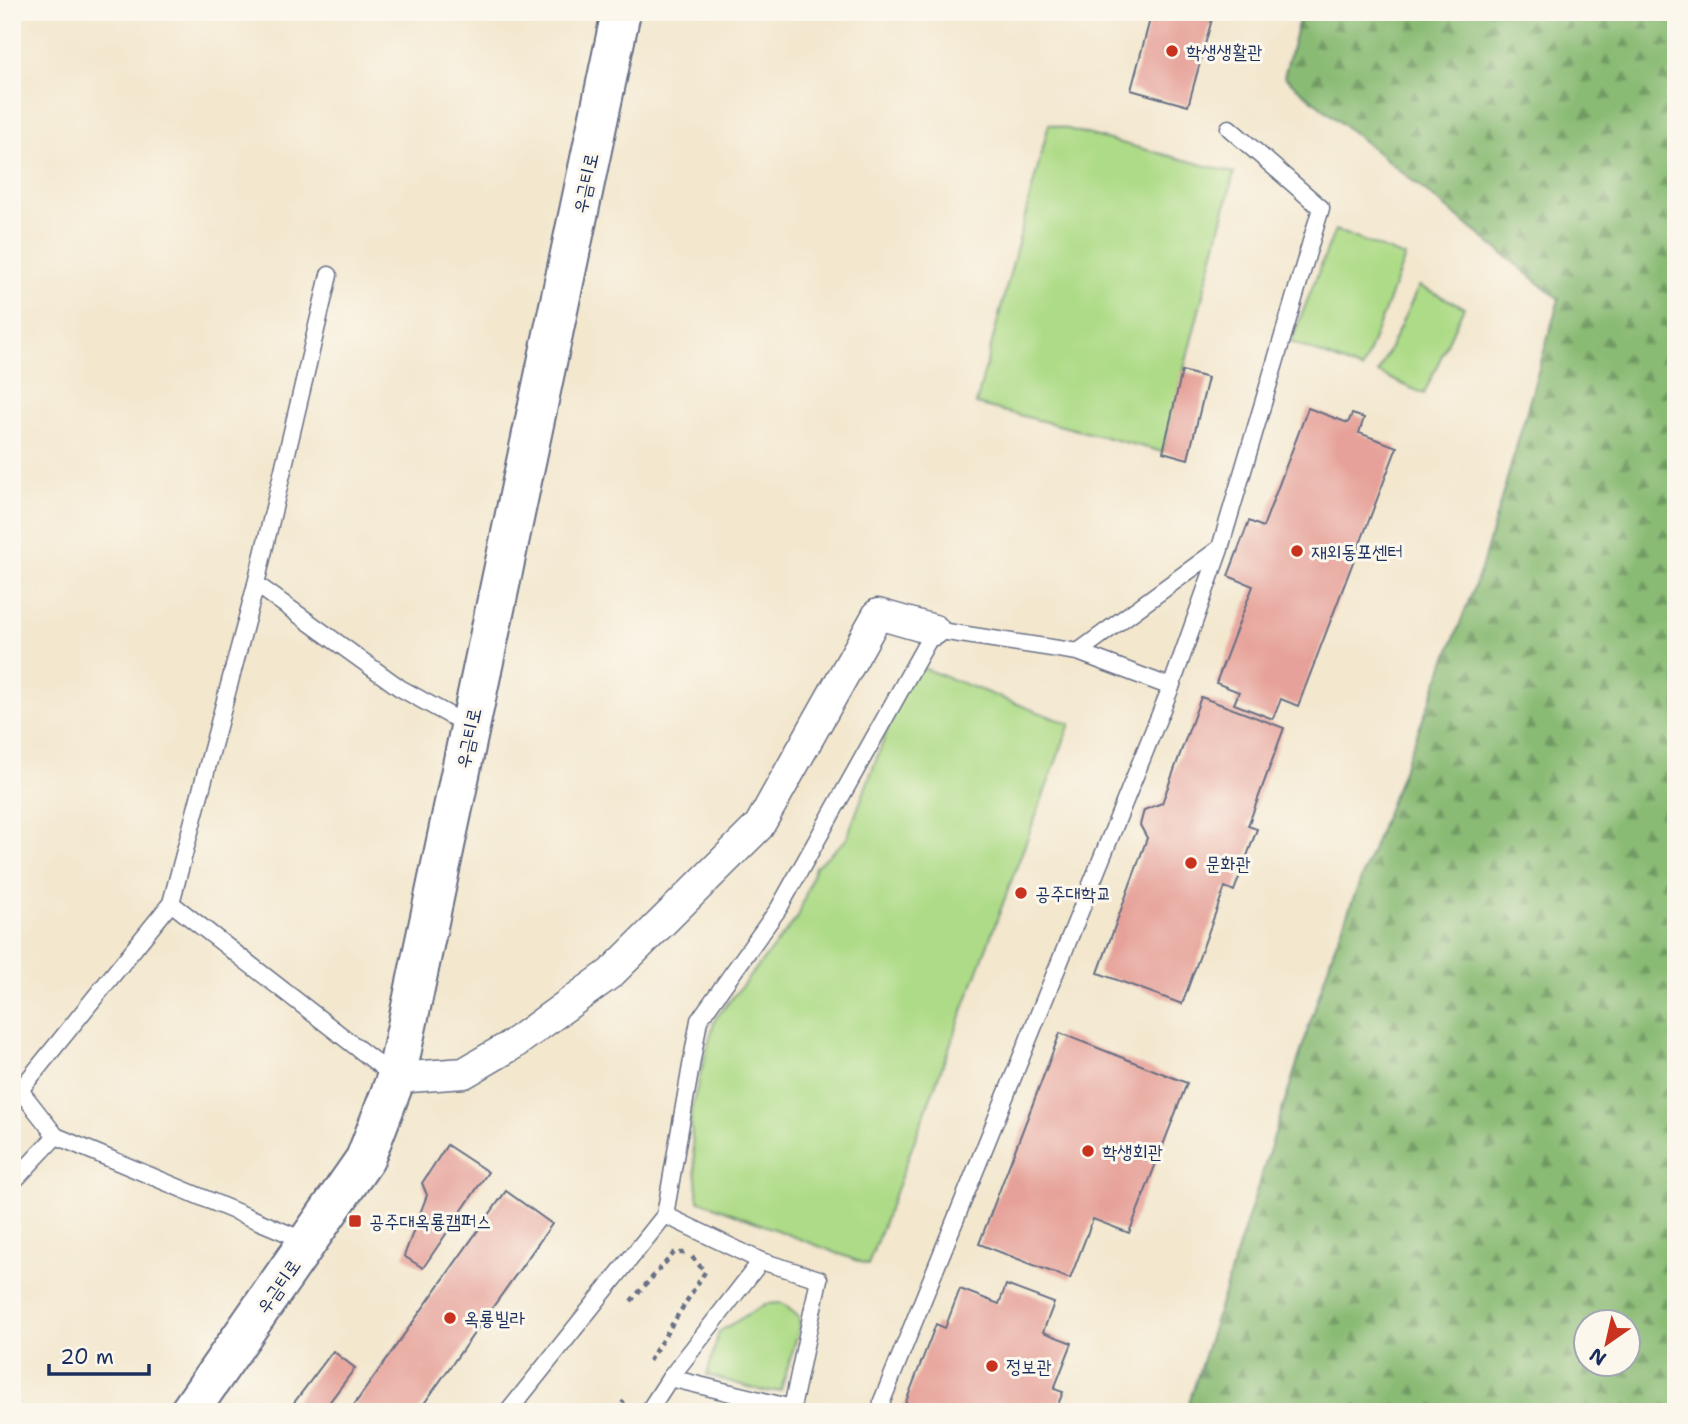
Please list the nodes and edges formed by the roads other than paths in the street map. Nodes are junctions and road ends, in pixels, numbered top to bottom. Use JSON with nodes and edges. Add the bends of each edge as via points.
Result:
{"nodes":[{"id":1,"x":621,"y":12,"type":"edge"},
{"id":2,"x":1229,"y":128,"type":"dead end"},
{"id":3,"x":330,"y":275,"type":"dead end"},
{"id":4,"x":1220,"y":548,"type":"junction"},
{"id":5,"x":256,"y":584,"type":"junction"},
{"id":6,"x":934,"y":630,"type":"junction"},
{"id":7,"x":1078,"y":652,"type":"junction"},
{"id":8,"x":1171,"y":687,"type":"junction"},
{"id":9,"x":470,"y":726,"type":"junction"},
{"id":10,"x":172,"y":904,"type":"junction"},
{"id":11,"x":396,"y":1077,"type":"junction"},
{"id":12,"x":15,"y":1090,"type":"edge"},
{"id":13,"x":56,"y":1136,"type":"junction"},
{"id":14,"x":12,"y":1183,"type":"edge"},
{"id":15,"x":665,"y":1215,"type":"junction"},
{"id":16,"x":308,"y":1243,"type":"junction"},
{"id":17,"x":761,"y":1261,"type":"junction"},
{"id":18,"x":670,"y":1378,"type":"junction"},
{"id":19,"x":193,"y":1411,"type":"edge"},
{"id":20,"x":508,"y":1412,"type":"edge"},
{"id":21,"x":648,"y":1412,"type":"edge"},
{"id":22,"x":881,"y":1412,"type":"edge"}],
"edges":[{"from":1,"to":9,"type":"main road","name":"우금티로"},
{"from":2,"to":4,"type":"lane","via":[[1321,208]]},
{"from":3,"to":5,"type":"lane"},
{"from":4,"to":7,"type":"lane"},
{"from":4,"to":8,"type":"lane"},
{"from":5,"to":9,"type":"lane","via":[[400,688]]},
{"from":5,"to":10,"type":"lane"},
{"from":6,"to":7,"type":"lane"},
{"from":6,"to":11,"type":"street","via":[[878,614],[759,826],[611,973],[512,1045],[464,1073]]},
{"from":6,"to":15,"type":"lane","via":[[779,908],[699,1020]]},
{"from":7,"to":8,"type":"lane"},
{"from":8,"to":22,"type":"lane"},
{"from":9,"to":11,"type":"main road","name":"우금티로"},
{"from":10,"to":11,"type":"lane"},
{"from":10,"to":12,"type":"lane"},
{"from":11,"to":16,"type":"main road","name":"우금티로","via":[[365,1159]]},
{"from":12,"to":13,"type":"lane"},
{"from":13,"to":14,"type":"lane"},
{"from":13,"to":16,"type":"lane"},
{"from":15,"to":17,"type":"lane"},
{"from":15,"to":20,"type":"lane"},
{"from":16,"to":19,"type":"main road","name":"우금티로"},
{"from":17,"to":18,"type":"lane"},
{"from":17,"to":18,"type":"lane","via":[[819,1279],[792,1408]]},
{"from":18,"to":21,"type":"lane"}]}
